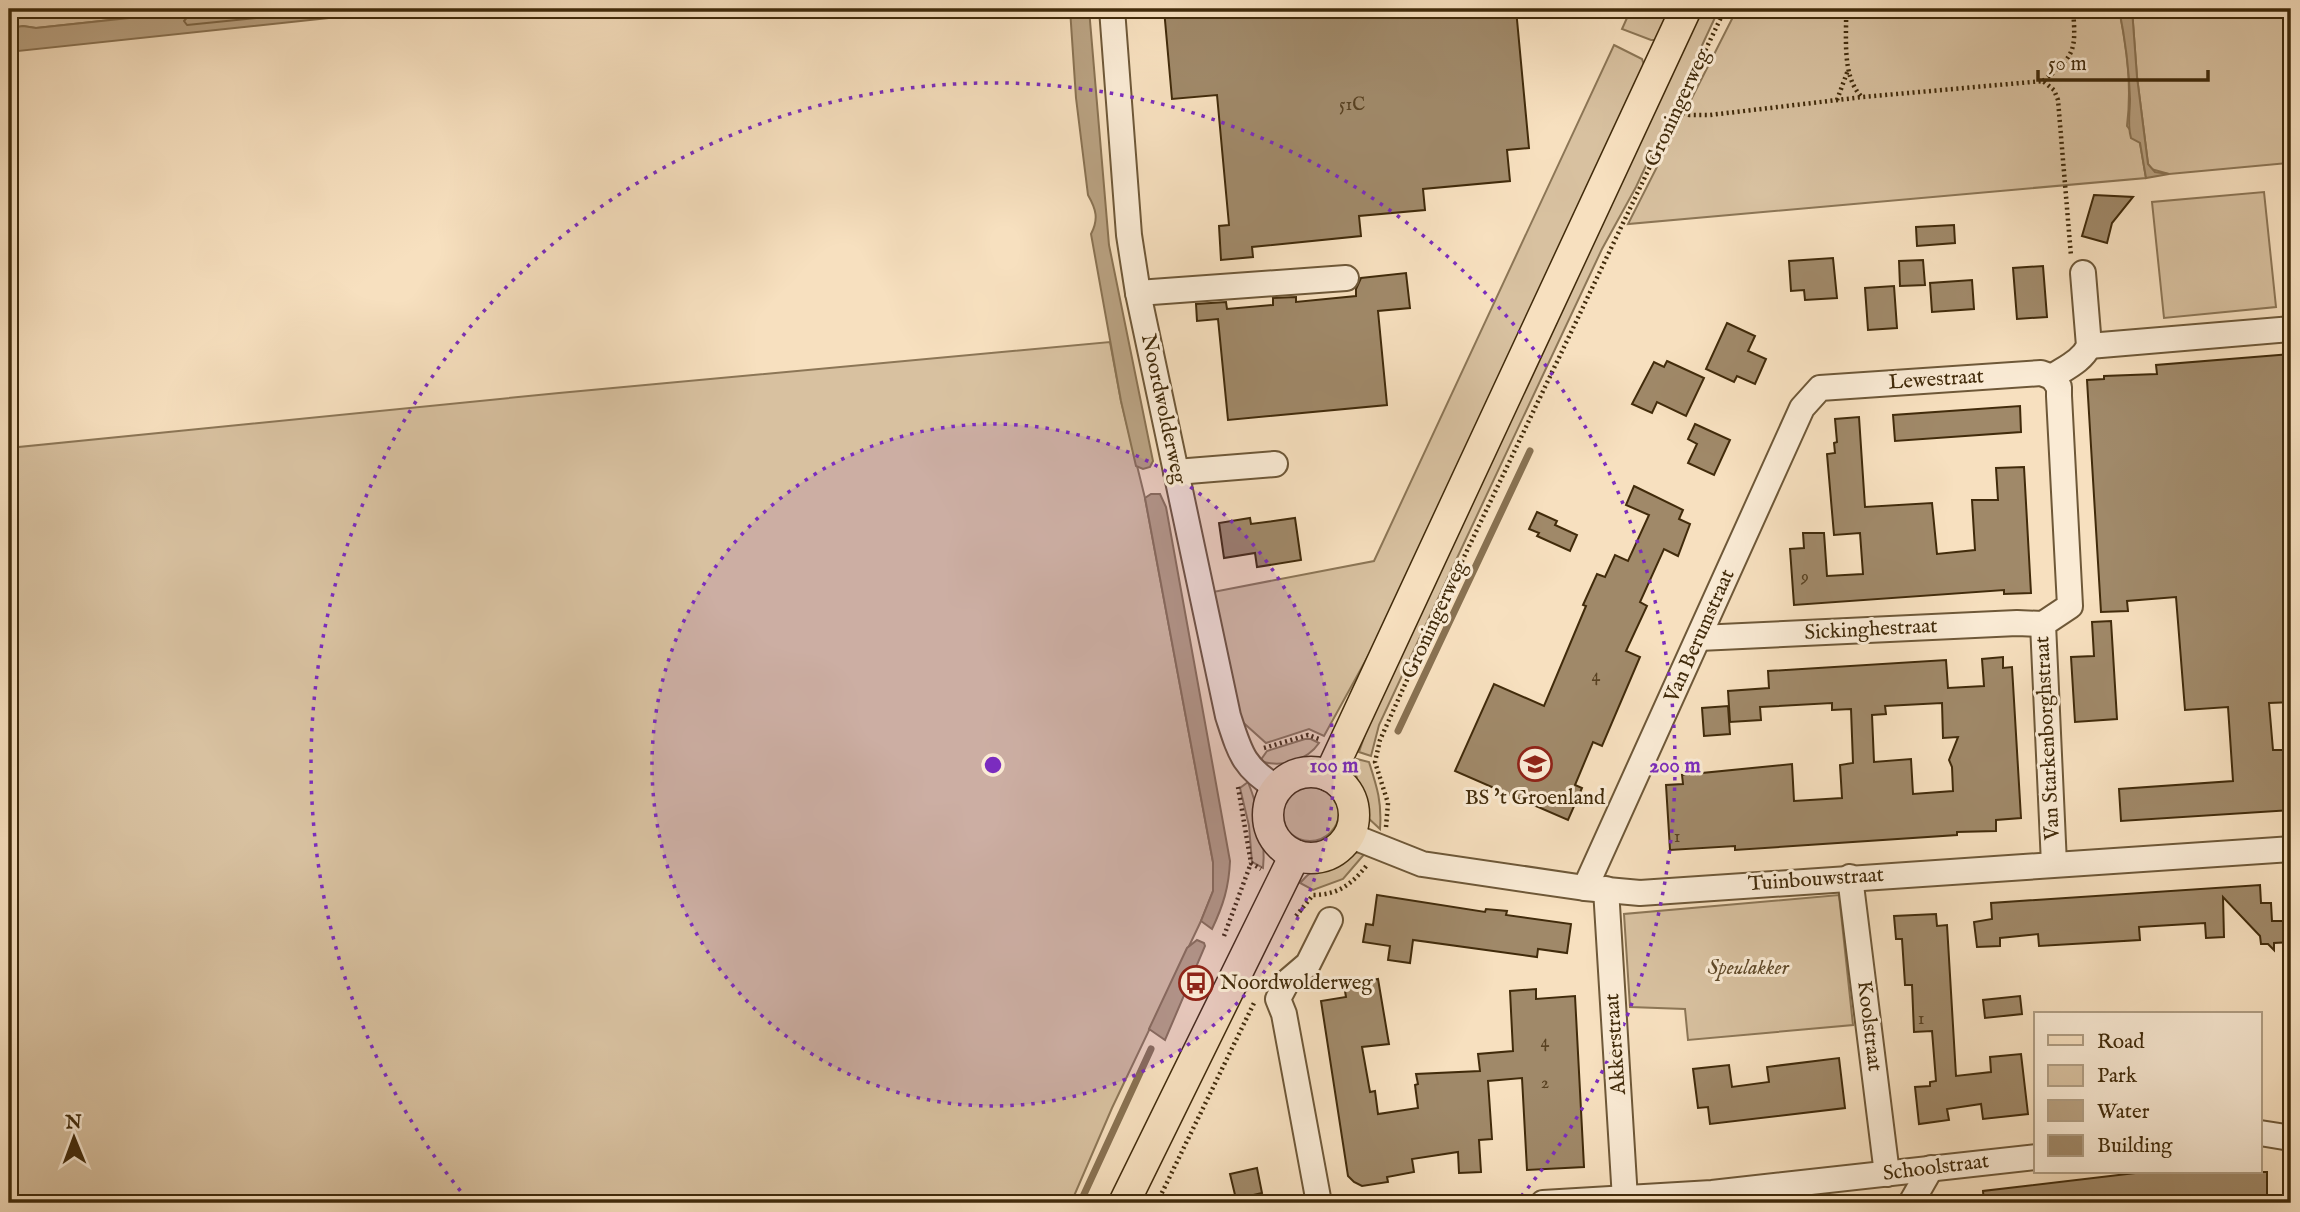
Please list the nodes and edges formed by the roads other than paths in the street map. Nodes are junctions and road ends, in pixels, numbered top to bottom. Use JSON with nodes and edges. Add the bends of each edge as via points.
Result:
{"nodes":[{"id":1,"x":1112,"y":9,"type":"edge"},
{"id":2,"x":1686,"y":9,"type":"edge"},
{"id":3,"x":2083,"y":273,"type":"road end"},
{"id":4,"x":1346,"y":278,"type":"dead end"},
{"id":5,"x":1138,"y":293,"type":"junction"},
{"id":6,"x":2291,"y":329,"type":"edge"},
{"id":7,"x":2090,"y":346,"type":"junction"},
{"id":8,"x":2052,"y":377,"type":"junction"},
{"id":9,"x":1820,"y":388,"type":"joint"},
{"id":10,"x":1275,"y":464,"type":"dead end"},
{"id":11,"x":1176,"y":472,"type":"junction"},
{"id":12,"x":2043,"y":624,"type":"junction"},
{"id":13,"x":1699,"y":638,"type":"junction"},
{"id":14,"x":1329,"y":776,"type":"junction"},
{"id":15,"x":1277,"y":788,"type":"junction"},
{"id":16,"x":1349,"y":835,"type":"junction"},
{"id":17,"x":2291,"y":849,"type":"edge"},
{"id":18,"x":1295,"y":855,"type":"junction"},
{"id":19,"x":2054,"y":864,"type":"junction"},
{"id":20,"x":1850,"y":877,"type":"junction"},
{"id":21,"x":1596,"y":889,"type":"junction"},
{"id":22,"x":1330,"y":920,"type":"dead end"},
{"id":23,"x":2262,"y":1133,"type":"edge"},
{"id":24,"x":2291,"y":1138,"type":"edge"},
{"id":25,"x":2034,"y":1157,"type":"edge"},
{"id":26,"x":1931,"y":1168,"type":"junction"},
{"id":27,"x":1887,"y":1174,"type":"junction"},
{"id":28,"x":1713,"y":1198,"type":"edge"},
{"id":29,"x":1625,"y":1199,"type":"junction"},
{"id":30,"x":1124,"y":1203,"type":"edge"},
{"id":31,"x":1319,"y":1203,"type":"edge"},
{"id":32,"x":1543,"y":1203,"type":"edge"},
{"id":33,"x":1911,"y":1203,"type":"edge"}],
"edges":[{"from":1,"to":5,"type":"street","name":"Noordwolderweg","via":[[1129,235]]},
{"from":2,"to":14,"type":"main road","name":"Groningerweg"},
{"from":3,"to":7,"type":"street"},
{"from":4,"to":5,"type":"street"},
{"from":5,"to":11,"type":"street","name":"Noordwolderweg"},
{"from":6,"to":7,"type":"street"},
{"from":7,"to":8,"type":"street","via":[[2086,354]]},
{"from":8,"to":9,"type":"street","name":"Lewestraat","via":[[2029,373]]},
{"from":8,"to":12,"type":"street","name":"Van Starkenborghstraat","via":[[2059,387],[2070,606]]},
{"from":9,"to":13,"type":"street","name":"Van Berumstraat","via":[[1802,408]]},
{"from":10,"to":11,"type":"street"},
{"from":11,"to":15,"type":"street","name":"Noordwolderweg","via":[[1228,716],[1241,756]]},
{"from":12,"to":13,"type":"street","name":"Sickinghestraat"},
{"from":12,"to":19,"type":"street","name":"Van Starkenborghstraat"},
{"from":13,"to":21,"type":"street","name":"Van Berumstraat"},
{"from":14,"to":15,"type":"main road","via":[[1301,773]]},
{"from":14,"to":16,"type":"main road","via":[[1351,801]]},
{"from":15,"to":18,"type":"main road","via":[[1268,818],[1272,833]]},
{"from":16,"to":18,"type":"main road","via":[[1320,857]]},
{"from":16,"to":21,"type":"street","name":"Tuinbouwstraat","via":[[1422,864]]},
{"from":17,"to":19,"type":"street","name":"Tuinbouwstraat"},
{"from":18,"to":30,"type":"main road"},
{"from":19,"to":20,"type":"street","name":"Tuinbouwstraat"},
{"from":20,"to":21,"type":"street","name":"Tuinbouwstraat","via":[[1640,892]]},
{"from":20,"to":27,"type":"street","name":"Koolstraat"},
{"from":21,"to":29,"type":"street","name":"Akkerstraat"},
{"from":22,"to":31,"type":"street","via":[[1308,964],[1287,982],[1278,999]]},
{"from":23,"to":24,"type":"street"},
{"from":25,"to":26,"type":"street","name":"Schoolstraat"},
{"from":26,"to":27,"type":"street","name":"Schoolstraat"},
{"from":26,"to":33,"type":"street"},
{"from":27,"to":28,"type":"street","name":"Schoolstraat"},
{"from":28,"to":29,"type":"street","name":"Schoolstraat"},
{"from":29,"to":32,"type":"street","name":"Schoolstraat"}]}
